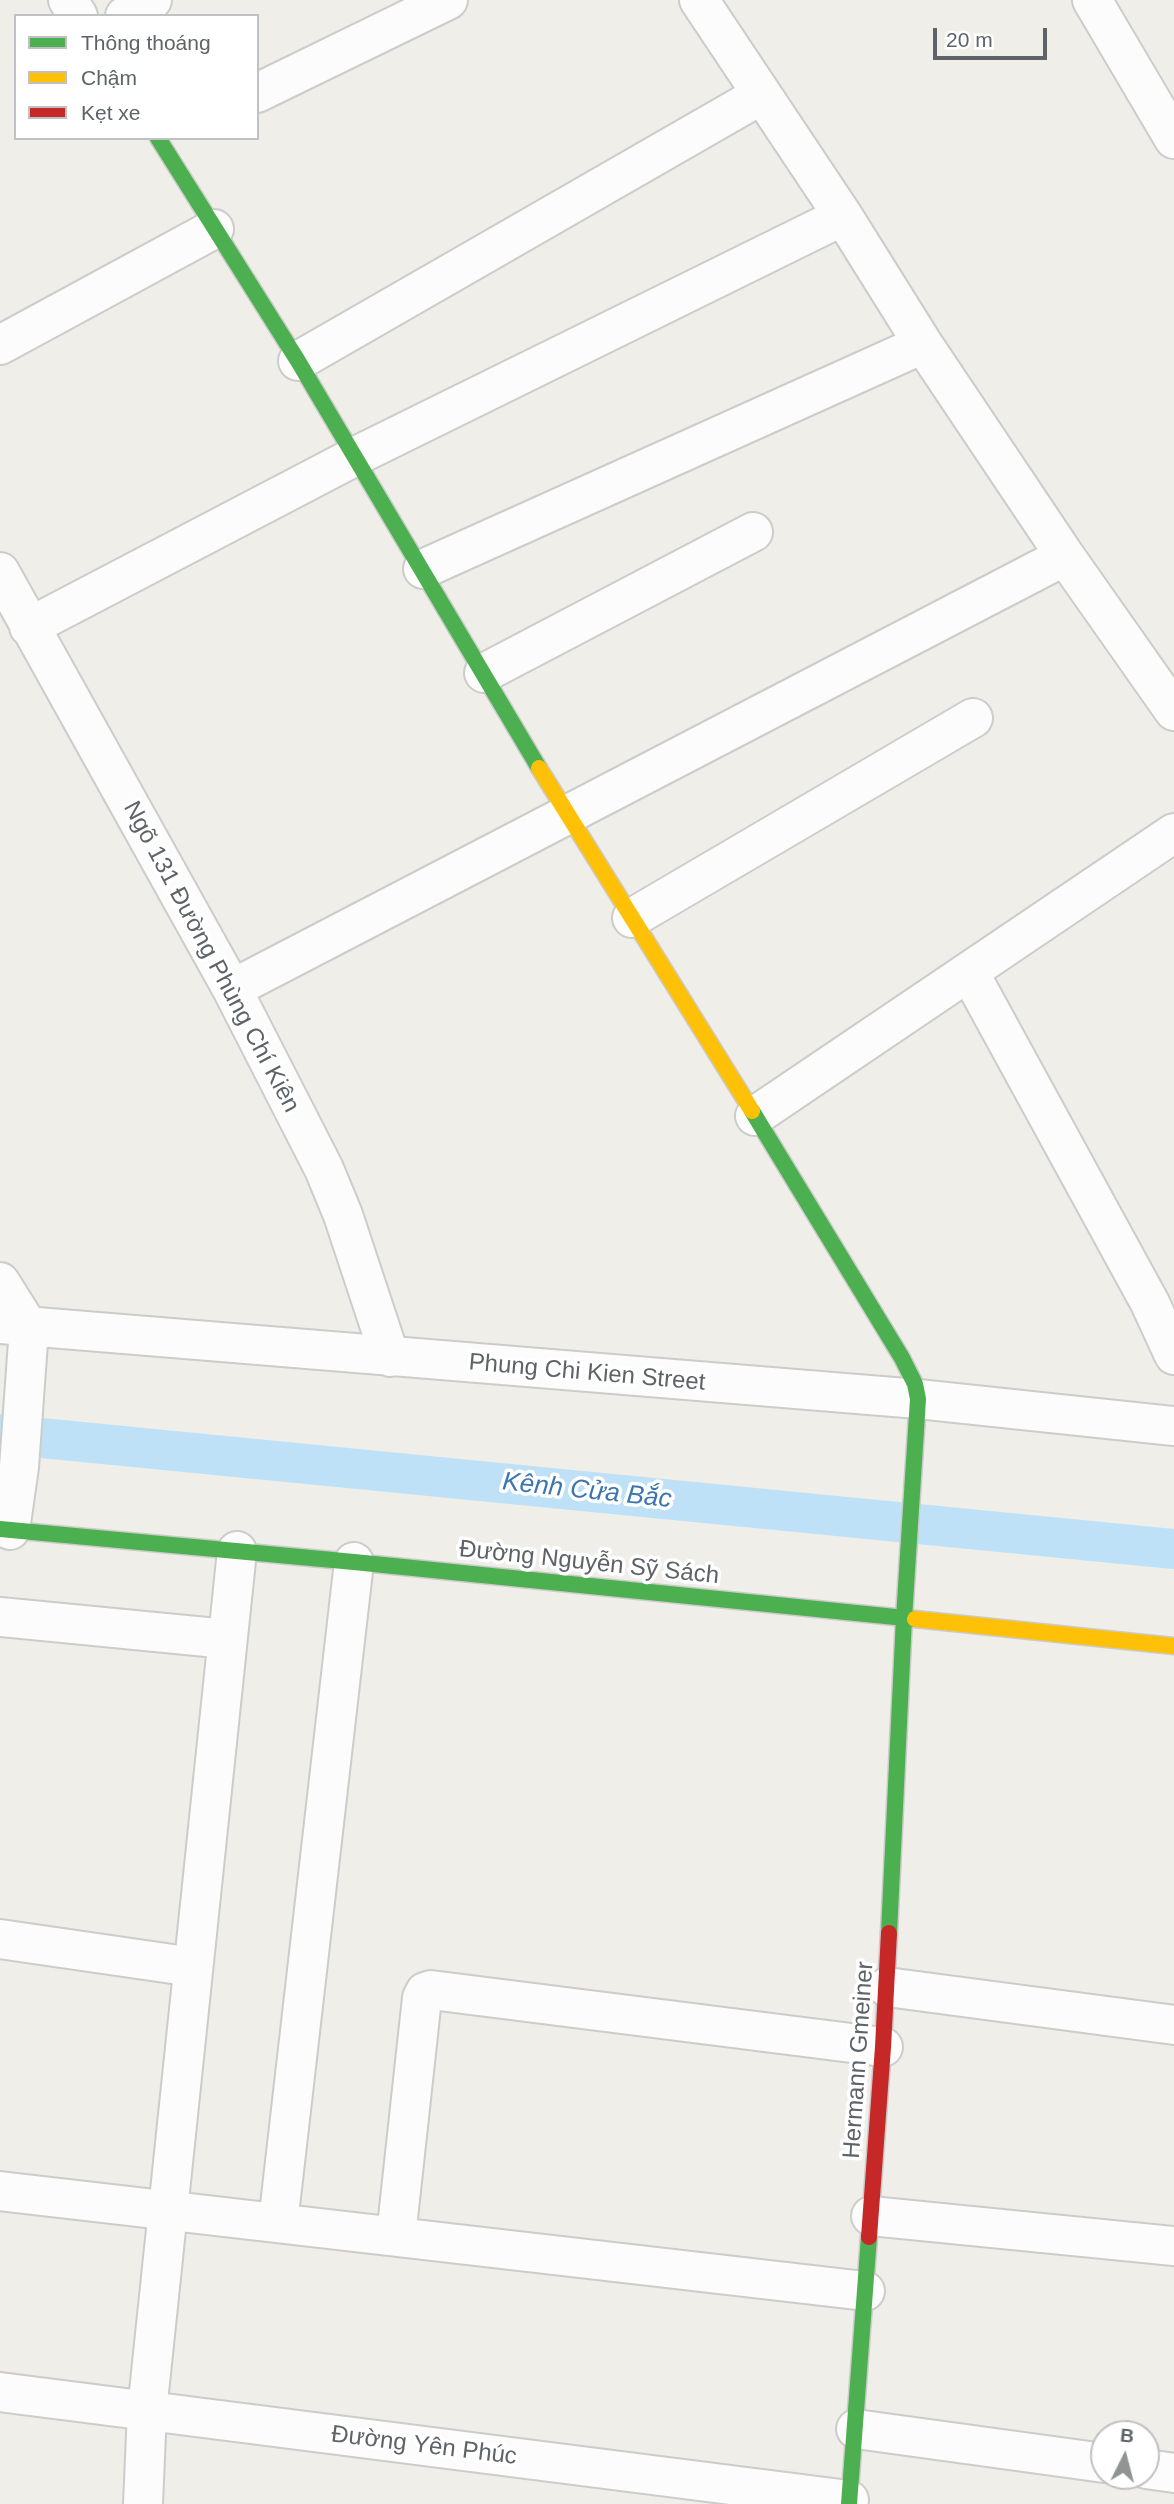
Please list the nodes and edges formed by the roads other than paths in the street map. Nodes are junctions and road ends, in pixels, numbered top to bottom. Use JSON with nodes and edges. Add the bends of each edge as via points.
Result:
{"nodes":[{"id":1,"x":152,"y":0,"type":"edge"},
{"id":2,"x":448,"y":0,"type":"edge"},
{"id":3,"x":699,"y":0,"type":"edge"},
{"id":4,"x":1092,"y":0,"type":"edge"},
{"id":5,"x":128,"y":14,"type":"edge"},
{"id":6,"x":259,"y":92,"type":"edge"},
{"id":7,"x":761,"y":95,"type":"junction"},
{"id":8,"x":1174,"y":139,"type":"edge"},
{"id":9,"x":162,"y":140,"type":"edge"},
{"id":10,"x":843,"y":216,"type":"junction"},
{"id":11,"x":214,"y":229,"type":"junction"},
{"id":12,"x":923,"y":344,"type":"junction"},
{"id":13,"x":0,"y":345,"type":"edge"},
{"id":14,"x":298,"y":361,"type":"junction"},
{"id":15,"x":356,"y":456,"type":"junction"},
{"id":16,"x":753,"y":532,"type":"dead end"},
{"id":17,"x":1065,"y":556,"type":"junction"},
{"id":18,"x":423,"y":569,"type":"junction"},
{"id":19,"x":0,"y":572,"type":"edge"},
{"id":20,"x":29,"y":627,"type":"junction"},
{"id":21,"x":484,"y":673,"type":"junction"},
{"id":22,"x":1174,"y":711,"type":"edge"},
{"id":23,"x":973,"y":718,"type":"dead end"},
{"id":24,"x":567,"y":815,"type":"junction"},
{"id":25,"x":1174,"y":833,"type":"edge"},
{"id":26,"x":632,"y":918,"type":"junction"},
{"id":27,"x":969,"y":972,"type":"junction"},
{"id":28,"x":232,"y":989,"type":"junction"},
{"id":29,"x":755,"y":1116,"type":"junction"},
{"id":30,"x":0,"y":1282,"type":"edge"},
{"id":31,"x":19,"y":1337,"type":"edge"},
{"id":32,"x":1174,"y":1355,"type":"edge"},
{"id":33,"x":390,"y":1357,"type":"junction"},
{"id":34,"x":918,"y":1399,"type":"junction"},
{"id":35,"x":1174,"y":1426,"type":"edge"},
{"id":36,"x":5,"y":1529,"type":"edge"},
{"id":37,"x":237,"y":1551,"type":"junction"},
{"id":38,"x":354,"y":1562,"type":"junction"},
{"id":39,"x":0,"y":1617,"type":"edge"},
{"id":40,"x":904,"y":1618,"type":"junction"},
{"id":41,"x":227,"y":1639,"type":"junction"},
{"id":42,"x":1174,"y":1646,"type":"edge"},
{"id":43,"x":0,"y":1939,"type":"edge"},
{"id":44,"x":193,"y":1967,"type":"junction"},
{"id":45,"x":887,"y":1987,"type":"junction"},
{"id":46,"x":1174,"y":2025,"type":"edge"},
{"id":47,"x":883,"y":2047,"type":"junction"},
{"id":48,"x":0,"y":2191,"type":"edge"},
{"id":49,"x":168,"y":2210,"type":"junction"},
{"id":50,"x":871,"y":2216,"type":"junction"},
{"id":51,"x":278,"y":2222,"type":"junction"},
{"id":52,"x":396,"y":2236,"type":"junction"},
{"id":53,"x":1174,"y":2246,"type":"edge"},
{"id":54,"x":865,"y":2291,"type":"junction"},
{"id":55,"x":0,"y":2392,"type":"edge"},
{"id":56,"x":147,"y":2411,"type":"junction"},
{"id":57,"x":856,"y":2429,"type":"junction"},
{"id":58,"x":1090,"y":2461,"type":"edge"},
{"id":59,"x":849,"y":2502,"type":"edge"},
{"id":60,"x":143,"y":2504,"type":"edge"}],
"edges":[{"from":1,"to":5,"type":"street"},
{"from":2,"to":6,"type":"street"},
{"from":3,"to":7,"type":"street"},
{"from":4,"to":8,"type":"street"},
{"from":7,"to":10,"type":"street"},
{"from":7,"to":14,"type":"street"},
{"from":9,"to":11,"type":"street"},
{"from":10,"to":12,"type":"street"},
{"from":10,"to":15,"type":"street"},
{"from":11,"to":13,"type":"street"},
{"from":11,"to":14,"type":"street"},
{"from":12,"to":17,"type":"street"},
{"from":12,"to":18,"type":"street"},
{"from":14,"to":15,"type":"street"},
{"from":15,"to":18,"type":"street"},
{"from":15,"to":20,"type":"street"},
{"from":16,"to":21,"type":"street"},
{"from":17,"to":22,"type":"street"},
{"from":17,"to":24,"type":"street"},
{"from":18,"to":21,"type":"street"},
{"from":19,"to":20,"type":"street","name":"Ngõ 131 Đường Phùng Chí Kiên"},
{"from":20,"to":28,"type":"street","name":"Ngõ 131 Đường Phùng Chí Kiên"},
{"from":21,"to":24,"type":"street"},
{"from":23,"to":26,"type":"street"},
{"from":24,"to":26,"type":"street"},
{"from":24,"to":28,"type":"street"},
{"from":25,"to":27,"type":"street"},
{"from":26,"to":29,"type":"street"},
{"from":27,"to":29,"type":"street"},
{"from":27,"to":32,"type":"street"},
{"from":28,"to":33,"type":"street","name":"Ngõ 131 Đường Phùng Chí Kiên","via":[[324,1169]]},
{"from":29,"to":34,"type":"street","via":[[902,1358]]},
{"from":30,"to":31,"type":"street"},
{"from":31,"to":33,"type":"street","name":"Phung Chi Kien Street"},
{"from":31,"to":36,"type":"street","via":[[19,1467]]},
{"from":33,"to":34,"type":"street","name":"Phung Chi Kien Street"},
{"from":34,"to":35,"type":"street","name":"Phung Chi Kien Street"},
{"from":34,"to":40,"type":"street","name":"Hermann Gmeiner"},
{"from":36,"to":37,"type":"street","name":"Đường Nguyễn Sỹ Sách"},
{"from":37,"to":38,"type":"street","name":"Đường Nguyễn Sỹ Sách"},
{"from":37,"to":41,"type":"street"},
{"from":38,"to":40,"type":"street","name":"Đường Nguyễn Sỹ Sách"},
{"from":38,"to":51,"type":"street"},
{"from":39,"to":41,"type":"street"},
{"from":40,"to":42,"type":"street","name":"Đường Nguyễn Sỹ Sách"},
{"from":40,"to":45,"type":"street","name":"Hermann Gmeiner"},
{"from":41,"to":44,"type":"street"},
{"from":43,"to":44,"type":"street"},
{"from":44,"to":49,"type":"street"},
{"from":45,"to":46,"type":"street"},
{"from":45,"to":47,"type":"street","name":"Hermann Gmeiner"},
{"from":47,"to":50,"type":"street","name":"Hermann Gmeiner"},
{"from":47,"to":52,"type":"street","via":[[425,1992]]},
{"from":48,"to":49,"type":"street"},
{"from":49,"to":51,"type":"street"},
{"from":49,"to":56,"type":"street"},
{"from":50,"to":53,"type":"street"},
{"from":50,"to":54,"type":"street","name":"Hermann Gmeiner"},
{"from":51,"to":52,"type":"street"},
{"from":52,"to":54,"type":"street"},
{"from":54,"to":57,"type":"street","name":"Hermann Gmeiner"},
{"from":55,"to":56,"type":"street","name":"Đường Yên Phúc"},
{"from":56,"to":59,"type":"street","name":"Đường Yên Phúc"},
{"from":56,"to":60,"type":"street"},
{"from":57,"to":58,"type":"street"},
{"from":57,"to":59,"type":"street","name":"Hermann Gmeiner"}]}
